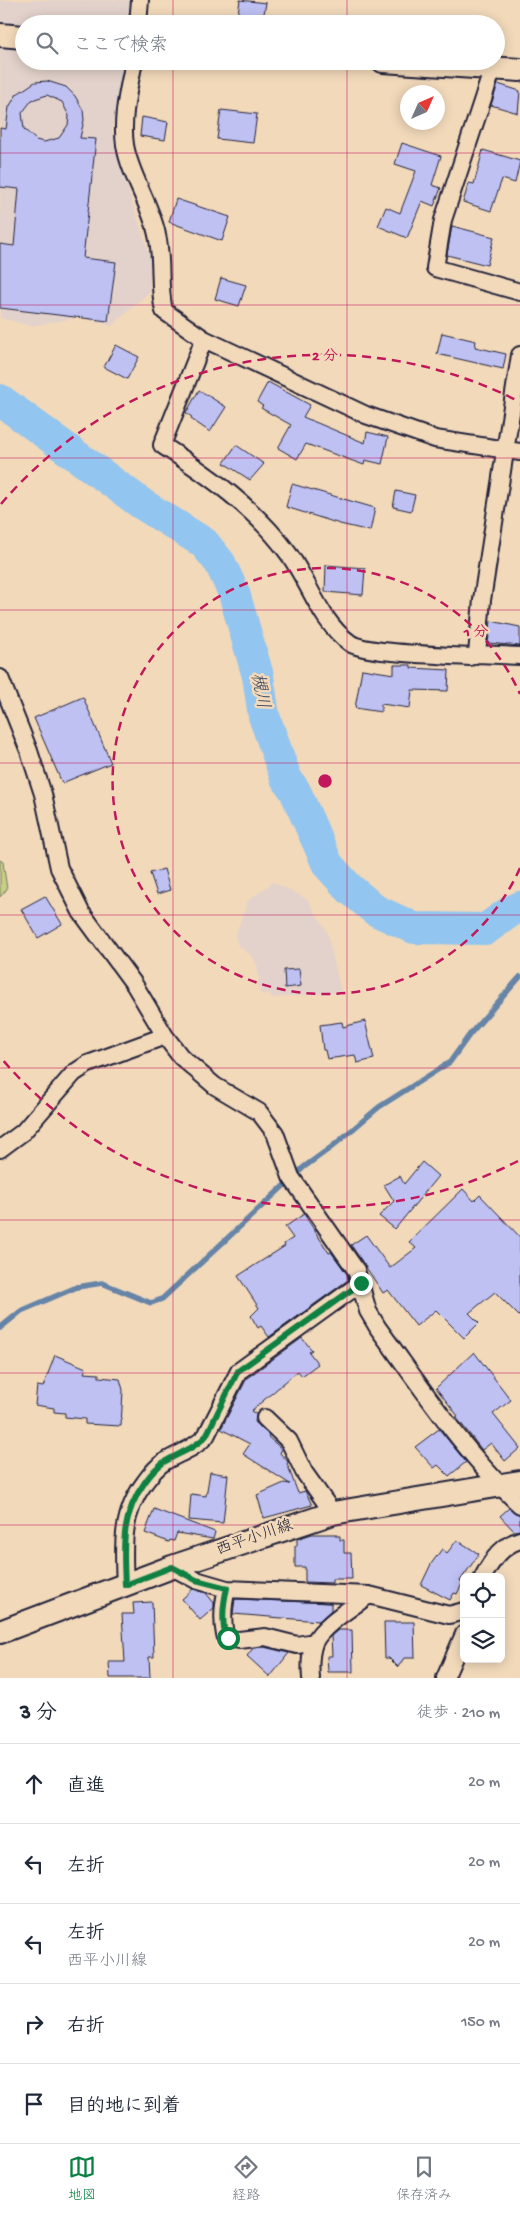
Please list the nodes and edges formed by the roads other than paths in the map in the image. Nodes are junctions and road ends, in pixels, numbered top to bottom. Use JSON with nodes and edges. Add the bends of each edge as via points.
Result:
{"nodes":[{"id":1,"x":140,"y":0,"type":"edge"},
{"id":2,"x":139,"y":15,"type":"edge"},
{"id":3,"x":0,"y":35,"type":"edge"},
{"id":4,"x":15,"y":36,"type":"edge"},
{"id":5,"x":505,"y":69,"type":"edge"},
{"id":6,"x":132,"y":70,"type":"edge"},
{"id":7,"x":492,"y":70,"type":"edge"},
{"id":8,"x":520,"y":70,"type":"edge"},
{"id":9,"x":520,"y":292,"type":"edge"},
{"id":10,"x":204,"y":338,"type":"junction"},
{"id":11,"x":520,"y":355,"type":"edge"},
{"id":12,"x":513,"y":452,"type":"edge"},
{"id":13,"x":477,"y":654,"type":"junction"},
{"id":14,"x":520,"y":656,"type":"edge"},
{"id":15,"x":0,"y":678,"type":"edge"},
{"id":16,"x":165,"y":1036,"type":"junction"},
{"id":17,"x":0,"y":1149,"type":"edge"},
{"id":18,"x":361,"y":1283,"type":"junction"},
{"id":19,"x":266,"y":1418,"type":"dead end"},
{"id":20,"x":509,"y":1484,"type":"edge"},
{"id":21,"x":520,"y":1505,"type":"edge"},
{"id":22,"x":333,"y":1513,"type":"junction"},
{"id":23,"x":520,"y":1540,"type":"edge"},
{"id":24,"x":172,"y":1567,"type":"junction"},
{"id":25,"x":485,"y":1573,"type":"edge"},
{"id":26,"x":125,"y":1585,"type":"junction"},
{"id":27,"x":227,"y":1588,"type":"junction"},
{"id":28,"x":369,"y":1595,"type":"junction"},
{"id":29,"x":460,"y":1612,"type":"edge"},
{"id":30,"x":0,"y":1632,"type":"edge"},
{"id":31,"x":314,"y":1642,"type":"junction"},
{"id":32,"x":460,"y":1643,"type":"edge"},
{"id":33,"x":311,"y":1678,"type":"edge"},
{"id":34,"x":445,"y":1678,"type":"edge"}],
"edges":[{"from":1,"to":2,"type":"street"},
{"from":3,"to":4,"type":"main road"},
{"from":5,"to":8,"type":"main road"},
{"from":6,"to":10,"type":"street","via":[[123,126],[125,147],[157,233],[160,296],[164,311]]},
{"from":7,"to":9,"type":"street","via":[[443,220],[435,268]]},
{"from":10,"to":12,"type":"street","via":[[366,415],[435,439]]},
{"from":10,"to":13,"type":"street","via":[[162,445],[258,517],[289,553],[332,626],[351,644],[396,653],[470,657]]},
{"from":11,"to":12,"type":"street"},
{"from":12,"to":13,"type":"street","via":[[482,600]]},
{"from":13,"to":14,"type":"street"},
{"from":15,"to":16,"type":"street","via":[[43,794],[58,868],[81,912],[134,984]]},
{"from":16,"to":17,"type":"street","via":[[88,1064],[74,1073],[23,1132]]},
{"from":16,"to":18,"type":"street","via":[[180,1057],[214,1086],[259,1112],[280,1144],[291,1177],[356,1270]]},
{"from":18,"to":20,"type":"street","via":[[368,1311],[378,1328],[446,1420]]},
{"from":18,"to":26,"type":"street","via":[[238,1371],[206,1436],[199,1444],[163,1463],[151,1474],[128,1511]]},
{"from":19,"to":22,"type":"street","via":[[289,1441],[304,1472]]},
{"from":20,"to":21,"type":"street"},
{"from":20,"to":22,"type":"main road","name":"西平小川線"},
{"from":22,"to":24,"type":"main road","name":"西平小川線"},
{"from":23,"to":25,"type":"street","via":[[492,1560]]},
{"from":24,"to":26,"type":"main road","name":"西平小川線"},
{"from":24,"to":27,"type":"street","via":[[196,1580]]},
{"from":26,"to":30,"type":"main road","name":"西平小川線"},
{"from":27,"to":28,"type":"street"},
{"from":27,"to":31,"type":"street","via":[[223,1625],[228,1638],[265,1637],[298,1645]]},
{"from":28,"to":29,"type":"street","via":[[449,1615]]},
{"from":28,"to":31,"type":"street","via":[[331,1622]]},
{"from":31,"to":33,"type":"street"},
{"from":32,"to":34,"type":"street"}]}
